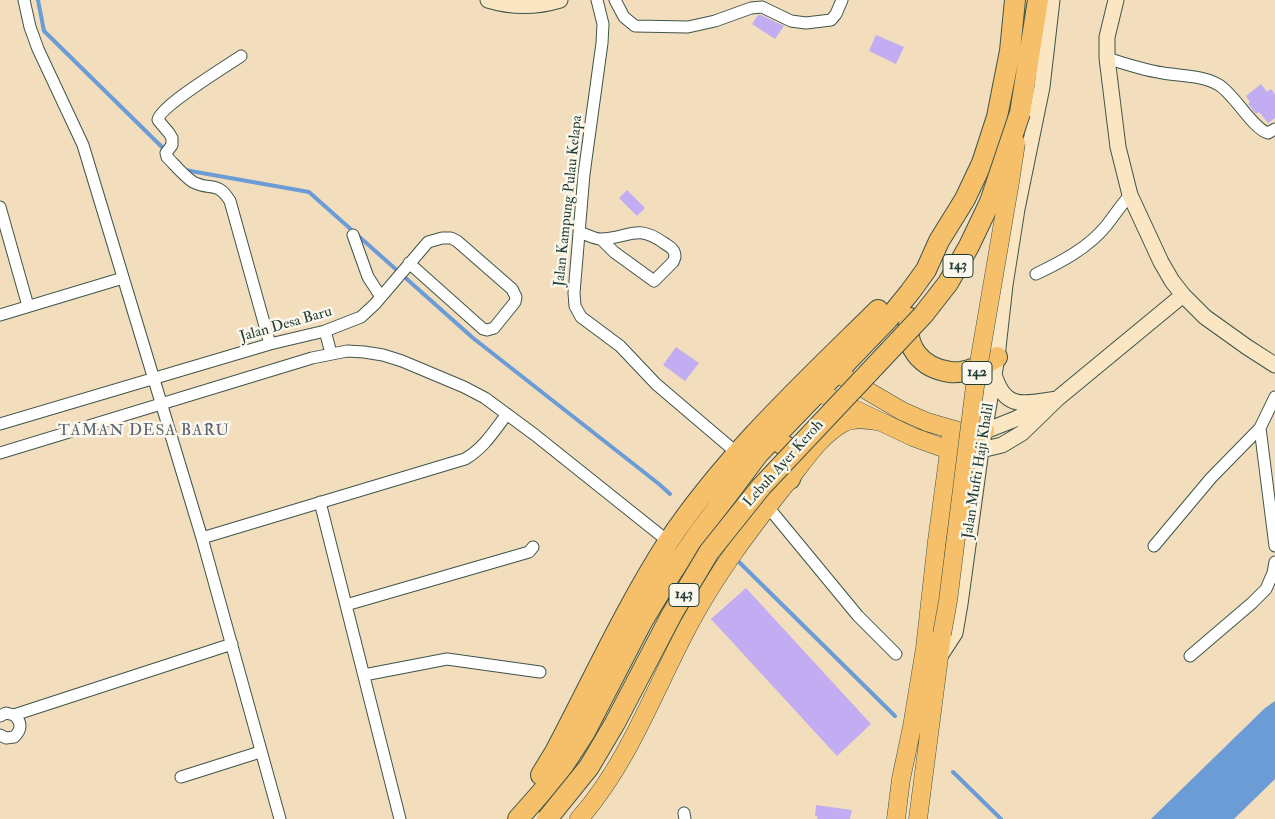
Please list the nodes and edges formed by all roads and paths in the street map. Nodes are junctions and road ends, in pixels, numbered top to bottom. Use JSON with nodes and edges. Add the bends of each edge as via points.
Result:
{"nodes":[{"id":1,"x":24,"y":0,"type":"edge"},
{"id":2,"x":488,"y":0,"type":"edge"},
{"id":3,"x":560,"y":0,"type":"edge"},
{"id":4,"x":597,"y":0,"type":"edge"},
{"id":5,"x":615,"y":0,"type":"edge"},
{"id":6,"x":842,"y":0,"type":"edge"},
{"id":7,"x":1015,"y":0,"type":"edge"},
{"id":8,"x":1038,"y":0,"type":"edge"},
{"id":9,"x":1052,"y":0,"type":"edge"},
{"id":10,"x":1116,"y":0,"type":"edge"},
{"id":11,"x":241,"y":56,"type":"dead end"},
{"id":12,"x":1107,"y":58,"type":"junction"},
{"id":13,"x":1020,"y":113,"type":"junction"},
{"id":14,"x":1275,"y":129,"type":"edge"},
{"id":15,"x":1130,"y":196,"type":"junction"},
{"id":16,"x":0,"y":207,"type":"edge"},
{"id":17,"x":579,"y":232,"type":"junction"},
{"id":18,"x":353,"y":235,"type":"dead end"},
{"id":19,"x":601,"y":239,"type":"junction"},
{"id":20,"x":939,"y":241,"type":"junction"},
{"id":21,"x":408,"y":265,"type":"junction"},
{"id":22,"x":926,"y":270,"type":"junction"},
{"id":23,"x":1036,"y":274,"type":"dead end"},
{"id":24,"x":123,"y":278,"type":"junction"},
{"id":25,"x":1183,"y":295,"type":"junction"},
{"id":26,"x":381,"y":297,"type":"junction"},
{"id":27,"x":28,"y":306,"type":"junction"},
{"id":28,"x":0,"y":315,"type":"edge"},
{"id":29,"x":325,"y":331,"type":"junction"},
{"id":30,"x":270,"y":344,"type":"junction"},
{"id":31,"x":331,"y":353,"type":"junction"},
{"id":32,"x":1275,"y":365,"type":"edge"},
{"id":33,"x":996,"y":366,"type":"junction"},
{"id":34,"x":837,"y":373,"type":"junction"},
{"id":35,"x":154,"y":380,"type":"junction"},
{"id":36,"x":818,"y":392,"type":"junction"},
{"id":37,"x":1275,"y":397,"type":"edge"},
{"id":38,"x":1056,"y":399,"type":"junction"},
{"id":39,"x":162,"y":405,"type":"junction"},
{"id":40,"x":507,"y":414,"type":"junction"},
{"id":41,"x":877,"y":421,"type":"junction"},
{"id":42,"x":0,"y":424,"type":"edge"},
{"id":43,"x":1260,"y":428,"type":"junction"},
{"id":44,"x":952,"y":430,"type":"junction"},
{"id":45,"x":985,"y":431,"type":"junction"},
{"id":46,"x":949,"y":450,"type":"junction"},
{"id":47,"x":981,"y":450,"type":"junction"},
{"id":48,"x":737,"y":453,"type":"junction"},
{"id":49,"x":759,"y":453,"type":"junction"},
{"id":50,"x":0,"y":454,"type":"edge"},
{"id":51,"x":790,"y":479,"type":"junction"},
{"id":52,"x":320,"y":502,"type":"junction"},
{"id":53,"x":768,"y":507,"type":"junction"},
{"id":54,"x":202,"y":538,"type":"junction"},
{"id":55,"x":669,"y":542,"type":"junction"},
{"id":56,"x":1154,"y":546,"type":"dead end"},
{"id":57,"x":1275,"y":546,"type":"edge"},
{"id":58,"x":533,"y":548,"type":"dead end"},
{"id":59,"x":1275,"y":562,"type":"edge"},
{"id":60,"x":346,"y":605,"type":"junction"},
{"id":61,"x":232,"y":644,"type":"junction"},
{"id":62,"x":896,"y":654,"type":"dead end"},
{"id":63,"x":1190,"y":656,"type":"dead end"},
{"id":64,"x":939,"y":658,"type":"junction"},
{"id":65,"x":540,"y":672,"type":"dead end"},
{"id":66,"x":364,"y":675,"type":"junction"},
{"id":67,"x":14,"y":715,"type":"junction"},
{"id":68,"x":0,"y":716,"type":"edge"},
{"id":69,"x":0,"y":736,"type":"edge"},
{"id":70,"x":260,"y":752,"type":"junction"},
{"id":71,"x":181,"y":778,"type":"dead end"},
{"id":72,"x":280,"y":819,"type":"edge"},
{"id":73,"x":400,"y":819,"type":"edge"},
{"id":74,"x":509,"y":819,"type":"edge"},
{"id":75,"x":518,"y":819,"type":"edge"},
{"id":76,"x":547,"y":819,"type":"edge"},
{"id":77,"x":579,"y":819,"type":"edge"},
{"id":78,"x":896,"y":819,"type":"edge"},
{"id":79,"x":918,"y":819,"type":"edge"}],
"edges":[{"from":1,"to":24,"type":"street","via":[[43,60],[84,145]]},
{"from":2,"to":3,"type":"street","via":[[513,5]]},
{"from":4,"to":17,"type":"street","name":"Jalan Kampung Pulau Kelapa","via":[[603,24],[602,43]]},
{"from":5,"to":6,"type":"street","via":[[624,17],[635,26],[688,27],[762,7],[791,21],[830,20]]},
{"from":7,"to":20,"type":"highway","number":"143","via":[[1010,50],[996,117],[982,163]]},
{"from":8,"to":13,"type":"highway","number":"142"},
{"from":9,"to":33,"type":"street","name":"Jalan Mufti Haji Khalil","number":"142","via":[[1042,87],[1005,285]]},
{"from":10,"to":12,"type":"street","via":[[1107,37]]},
{"from":11,"to":30,"type":"street","via":[[192,88],[158,120],[172,138],[167,157],[192,181],[216,187],[230,201]]},
{"from":12,"to":14,"type":"street","via":[[1142,69],[1207,79],[1229,92],[1260,129],[1268,133]]},
{"from":12,"to":15,"type":"street","via":[[1118,147]]},
{"from":13,"to":64,"type":"main road","number":"142","bridge":true,"via":[[975,386]]},
{"from":13,"to":76,"type":"highway","name":"Lebuh Ayer Keroh","number":"143","bridge":true,"via":[[990,202],[948,283],[923,315],[760,487],[710,552],[672,614],[589,767]]},
{"from":15,"to":23,"type":"street","via":[[1105,227],[1084,246]]},
{"from":15,"to":25,"type":"street","via":[[1172,281]]},
{"from":16,"to":27,"type":"street"},
{"from":17,"to":19,"type":"street"},
{"from":17,"to":48,"type":"street","name":"Jalan Kampung Pulau Kelapa","via":[[574,293],[575,306],[581,317],[620,346],[656,384]]},
{"from":18,"to":26,"type":"street","via":[[368,277]]},
{"from":19,"to":19,"type":"street","via":[[654,281],[675,257],[673,249],[644,232]]},
{"from":20,"to":22,"type":"highway"},
{"from":20,"to":48,"type":"highway","number":"143","via":[[884,304]]},
{"from":21,"to":21,"type":"street","name":"Jalan Desa Baru","via":[[483,329],[494,328],[515,302],[512,289],[450,238],[428,242]]},
{"from":21,"to":26,"type":"street","name":"Jalan Desa Baru"},
{"from":22,"to":33,"type":"highway","via":[[907,328],[914,352],[929,366],[950,372]]},
{"from":22,"to":34,"type":"highway","via":[[888,319]]},
{"from":24,"to":27,"type":"street"},
{"from":24,"to":35,"type":"street"},
{"from":25,"to":32,"type":"street","via":[[1205,318]]},
{"from":25,"to":38,"type":"street"},
{"from":26,"to":29,"type":"street","name":"Jalan Desa Baru","via":[[361,317]]},
{"from":27,"to":28,"type":"street"},
{"from":29,"to":30,"type":"street","name":"Jalan Desa Baru"},
{"from":29,"to":31,"type":"street"},
{"from":30,"to":35,"type":"street","name":"Jalan Desa Baru"},
{"from":31,"to":39,"type":"street"},
{"from":31,"to":40,"type":"street","via":[[364,352],[402,361],[464,386]]},
{"from":33,"to":38,"type":"street","via":[[999,389],[1008,399],[1017,403]]},
{"from":33,"to":45,"type":"street","name":"Jalan Mufti Haji Khalil","number":"142"},
{"from":34,"to":36,"type":"highway"},
{"from":34,"to":44,"type":"main road","via":[[902,411]]},
{"from":35,"to":39,"type":"street"},
{"from":35,"to":42,"type":"street","name":"Jalan Desa Baru"},
{"from":36,"to":41,"type":"main road"},
{"from":36,"to":49,"type":"highway"},
{"from":37,"to":43,"type":"street"},
{"from":38,"to":45,"type":"street"},
{"from":38,"to":47,"type":"street","via":[[1022,433],[1002,445]]},
{"from":39,"to":50,"type":"street"},
{"from":39,"to":54,"type":"street"},
{"from":40,"to":52,"type":"street","via":[[484,445],[465,459]]},
{"from":40,"to":55,"type":"street"},
{"from":41,"to":46,"type":"main road"},
{"from":41,"to":51,"type":"main road","via":[[858,419],[845,422],[828,434]]},
{"from":43,"to":56,"type":"street","via":[[1211,478]]},
{"from":43,"to":57,"type":"street"},
{"from":44,"to":45,"type":"main road","via":[[964,433]]},
{"from":44,"to":46,"type":"main road","name":"Jalan Mufti Haji Khalil"},
{"from":45,"to":47,"type":"street","name":"Jalan Mufti Haji Khalil","number":"142"},
{"from":46,"to":47,"type":"main road","via":[[963,453]]},
{"from":46,"to":78,"type":"main road","name":"Jalan Mufti Haji Khalil","via":[[925,648]]},
{"from":47,"to":64,"type":"street","name":"Jalan Mufti Haji Khalil","number":"142","via":[[955,633]]},
{"from":48,"to":55,"type":"highway","number":"143"},
{"from":49,"to":51,"type":"highway","via":[[773,445],[787,446],[796,460]]},
{"from":49,"to":75,"type":"highway","via":[[672,572],[638,628],[585,732],[557,775]]},
{"from":51,"to":53,"type":"main road"},
{"from":52,"to":54,"type":"street"},
{"from":52,"to":60,"type":"street"},
{"from":53,"to":62,"type":"street","via":[[858,616]]},
{"from":53,"to":77,"type":"main road","via":[[734,552],[692,620],[627,750]]},
{"from":54,"to":61,"type":"street"},
{"from":55,"to":74,"type":"highway","number":"143","via":[[646,578],[555,752]]},
{"from":58,"to":60,"type":"street","via":[[529,552]]},
{"from":59,"to":63,"type":"street","via":[[1266,588]]},
{"from":60,"to":66,"type":"street"},
{"from":61,"to":67,"type":"street"},
{"from":61,"to":70,"type":"street"},
{"from":64,"to":79,"type":"main road","name":"Jalan Mufti Haji Khalil","number":"142"},
{"from":65,"to":66,"type":"street","via":[[447,659]]},
{"from":66,"to":73,"type":"street"},
{"from":67,"to":68,"type":"street","via":[[6,713]]},
{"from":67,"to":69,"type":"street","via":[[20,721],[18,734],[10,738]]},
{"from":70,"to":71,"type":"street"},
{"from":70,"to":72,"type":"street"}]}
